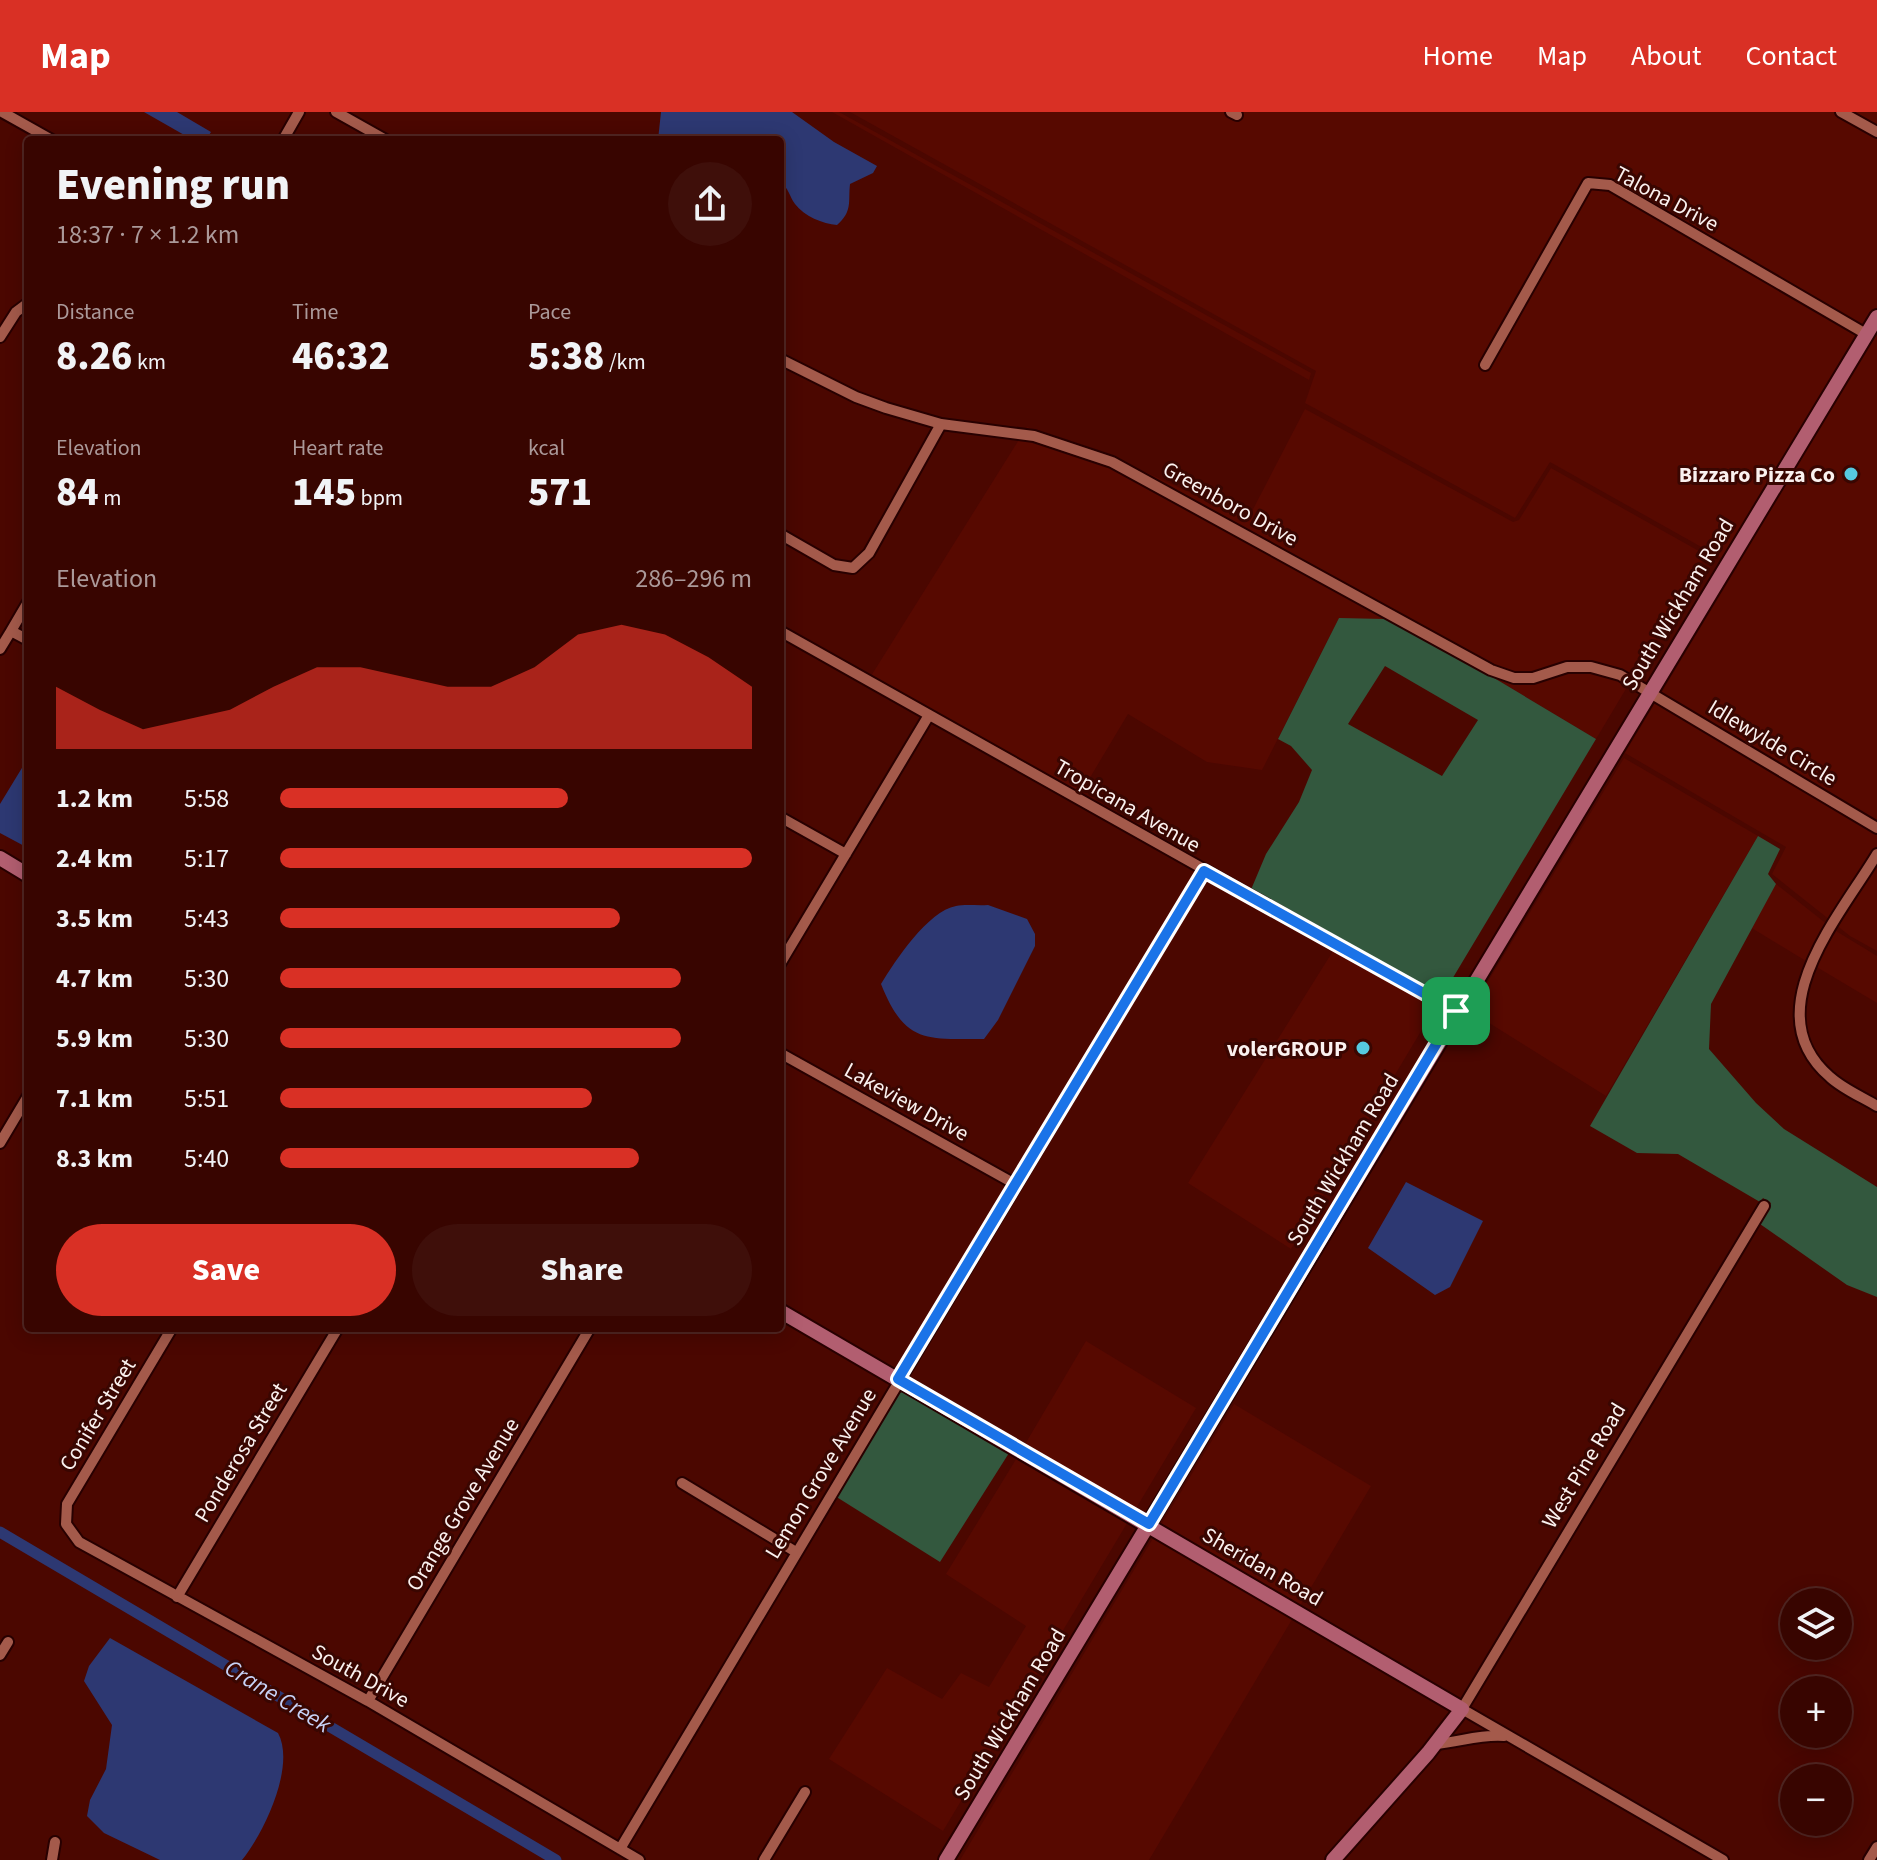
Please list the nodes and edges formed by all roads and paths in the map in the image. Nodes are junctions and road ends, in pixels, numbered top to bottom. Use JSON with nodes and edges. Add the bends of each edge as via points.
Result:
{"nodes":[{"id":1,"x":2,"y":112,"type":"edge"},
{"id":2,"x":299,"y":112,"type":"edge"},
{"id":3,"x":336,"y":112,"type":"edge"},
{"id":4,"x":1841,"y":112,"type":"edge"},
{"id":5,"x":1877,"y":132,"type":"edge"},
{"id":6,"x":45,"y":136,"type":"edge"},
{"id":7,"x":285,"y":136,"type":"edge"},
{"id":8,"x":379,"y":136,"type":"edge"},
{"id":9,"x":24,"y":306,"type":"edge"},
{"id":10,"x":1877,"y":317,"type":"edge"},
{"id":11,"x":1866,"y":334,"type":"junction"},
{"id":12,"x":0,"y":337,"type":"edge"},
{"id":13,"x":784,"y":361,"type":"edge"},
{"id":14,"x":1485,"y":365,"type":"dead end"},
{"id":15,"x":941,"y":424,"type":"junction"},
{"id":16,"x":784,"y":536,"type":"edge"},
{"id":17,"x":24,"y":609,"type":"edge"},
{"id":18,"x":11,"y":631,"type":"junction"},
{"id":19,"x":784,"y":633,"type":"edge"},
{"id":20,"x":24,"y":638,"type":"edge"},
{"id":21,"x":0,"y":649,"type":"edge"},
{"id":22,"x":1649,"y":692,"type":"junction"},
{"id":23,"x":929,"y":715,"type":"junction"},
{"id":24,"x":784,"y":819,"type":"edge"},
{"id":25,"x":1877,"y":828,"type":"edge"},
{"id":26,"x":846,"y":854,"type":"junction"},
{"id":27,"x":1877,"y":854,"type":"edge"},
{"id":28,"x":0,"y":858,"type":"edge"},
{"id":29,"x":1204,"y":871,"type":"junction"},
{"id":30,"x":24,"y":873,"type":"edge"},
{"id":31,"x":784,"y":957,"type":"edge"},
{"id":32,"x":1456,"y":1011,"type":"junction"},
{"id":33,"x":784,"y":1055,"type":"edge"},
{"id":34,"x":24,"y":1103,"type":"edge"},
{"id":35,"x":1877,"y":1106,"type":"edge"},
{"id":36,"x":0,"y":1143,"type":"edge"},
{"id":37,"x":1015,"y":1184,"type":"junction"},
{"id":38,"x":1764,"y":1206,"type":"dead end"},
{"id":39,"x":784,"y":1313,"type":"edge"},
{"id":40,"x":170,"y":1332,"type":"edge"},
{"id":41,"x":336,"y":1332,"type":"edge"},
{"id":42,"x":588,"y":1332,"type":"edge"},
{"id":43,"x":898,"y":1379,"type":"junction"},
{"id":44,"x":682,"y":1483,"type":"dead end"},
{"id":45,"x":66,"y":1524,"type":"joint"},
{"id":46,"x":1149,"y":1524,"type":"junction"},
{"id":47,"x":796,"y":1552,"type":"junction"},
{"id":48,"x":177,"y":1597,"type":"junction"},
{"id":49,"x":8,"y":1642,"type":"dead end"},
{"id":50,"x":0,"y":1655,"type":"edge"},
{"id":51,"x":368,"y":1701,"type":"junction"},
{"id":52,"x":1462,"y":1709,"type":"junction"},
{"id":53,"x":1508,"y":1736,"type":"junction"},
{"id":54,"x":1435,"y":1744,"type":"junction"},
{"id":55,"x":805,"y":1792,"type":"dead end"},
{"id":56,"x":55,"y":1842,"type":"dead end"},
{"id":57,"x":1877,"y":1847,"type":"edge"},
{"id":58,"x":620,"y":1849,"type":"junction"},
{"id":59,"x":52,"y":1860,"type":"edge"},
{"id":60,"x":639,"y":1860,"type":"edge"},
{"id":61,"x":764,"y":1860,"type":"edge"},
{"id":62,"x":946,"y":1860,"type":"edge"},
{"id":63,"x":1333,"y":1860,"type":"edge"},
{"id":64,"x":1723,"y":1860,"type":"edge"},
{"id":65,"x":1869,"y":1860,"type":"edge"}],
"edges":[{"from":1,"to":6,"type":"street"},
{"from":2,"to":7,"type":"street"},
{"from":3,"to":8,"type":"street"},
{"from":4,"to":5,"type":"street"},
{"from":9,"to":12,"type":"street"},
{"from":10,"to":11,"type":"main road","name":"South Wickham Road"},
{"from":11,"to":14,"type":"street","name":"Talona Drive","via":[[1610,185],[1588,183]]},
{"from":11,"to":22,"type":"main road","name":"South Wickham Road"},
{"from":13,"to":15,"type":"street","name":"Greenboro Drive","via":[[856,397]]},
{"from":15,"to":16,"type":"street","via":[[869,553],[853,568],[834,565]]},
{"from":15,"to":22,"type":"street","name":"Greenboro Drive","via":[[1034,436],[1112,462],[1491,670],[1533,678],[1567,667],[1591,667],[1620,675]]},
{"from":17,"to":18,"type":"street"},
{"from":18,"to":20,"type":"street"},
{"from":18,"to":21,"type":"street"},
{"from":19,"to":23,"type":"street","name":"Tropicana Avenue"},
{"from":22,"to":25,"type":"street","name":"Idlewylde Circle"},
{"from":22,"to":32,"type":"main road","name":"South Wickham Road"},
{"from":23,"to":26,"type":"street"},
{"from":23,"to":29,"type":"street","name":"Tropicana Avenue"},
{"from":24,"to":26,"type":"street"},
{"from":26,"to":31,"type":"street"},
{"from":27,"to":35,"type":"street","via":[[1811,963],[1800,987],[1798,1016],[1807,1048],[1829,1077]]},
{"from":28,"to":30,"type":"main road"},
{"from":29,"to":32,"type":"street","name":"Tropicana Avenue"},
{"from":29,"to":37,"type":"street","name":"Lemon Grove Avenue"},
{"from":32,"to":46,"type":"main road","name":"South Wickham Road"},
{"from":33,"to":37,"type":"street","name":"Lakeview Drive"},
{"from":34,"to":36,"type":"street"},
{"from":37,"to":43,"type":"street","name":"Lemon Grove Avenue"},
{"from":38,"to":52,"type":"street","name":"West Pine Road"},
{"from":39,"to":43,"type":"main road","name":"Sheridan Road"},
{"from":40,"to":45,"type":"street","name":"Conifer Street","via":[[67,1504]]},
{"from":41,"to":48,"type":"street","name":"Ponderosa Street"},
{"from":42,"to":51,"type":"street","name":"Orange Grove Avenue"},
{"from":43,"to":46,"type":"main road","name":"Sheridan Road"},
{"from":43,"to":47,"type":"street","name":"Lemon Grove Avenue"},
{"from":44,"to":47,"type":"street"},
{"from":45,"to":48,"type":"street","name":"South Drive","via":[[79,1542]]},
{"from":46,"to":52,"type":"main road","name":"Sheridan Road"},
{"from":46,"to":62,"type":"main road","name":"South Wickham Road"},
{"from":47,"to":58,"type":"street","name":"Lemon Grove Avenue"},
{"from":48,"to":51,"type":"street","name":"South Drive"},
{"from":49,"to":50,"type":"street"},
{"from":51,"to":58,"type":"street","name":"South Drive"},
{"from":52,"to":53,"type":"street","name":"Sheridan Road"},
{"from":52,"to":54,"type":"main road","name":"West Pine Road"},
{"from":53,"to":54,"type":"street","via":[[1482,1734]]},
{"from":53,"to":64,"type":"street","name":"Sheridan Road"},
{"from":54,"to":63,"type":"main road","name":"West Pine Road"},
{"from":55,"to":61,"type":"street"},
{"from":56,"to":59,"type":"street"},
{"from":57,"to":65,"type":"street"},
{"from":58,"to":60,"type":"street","name":"South Drive"}]}
